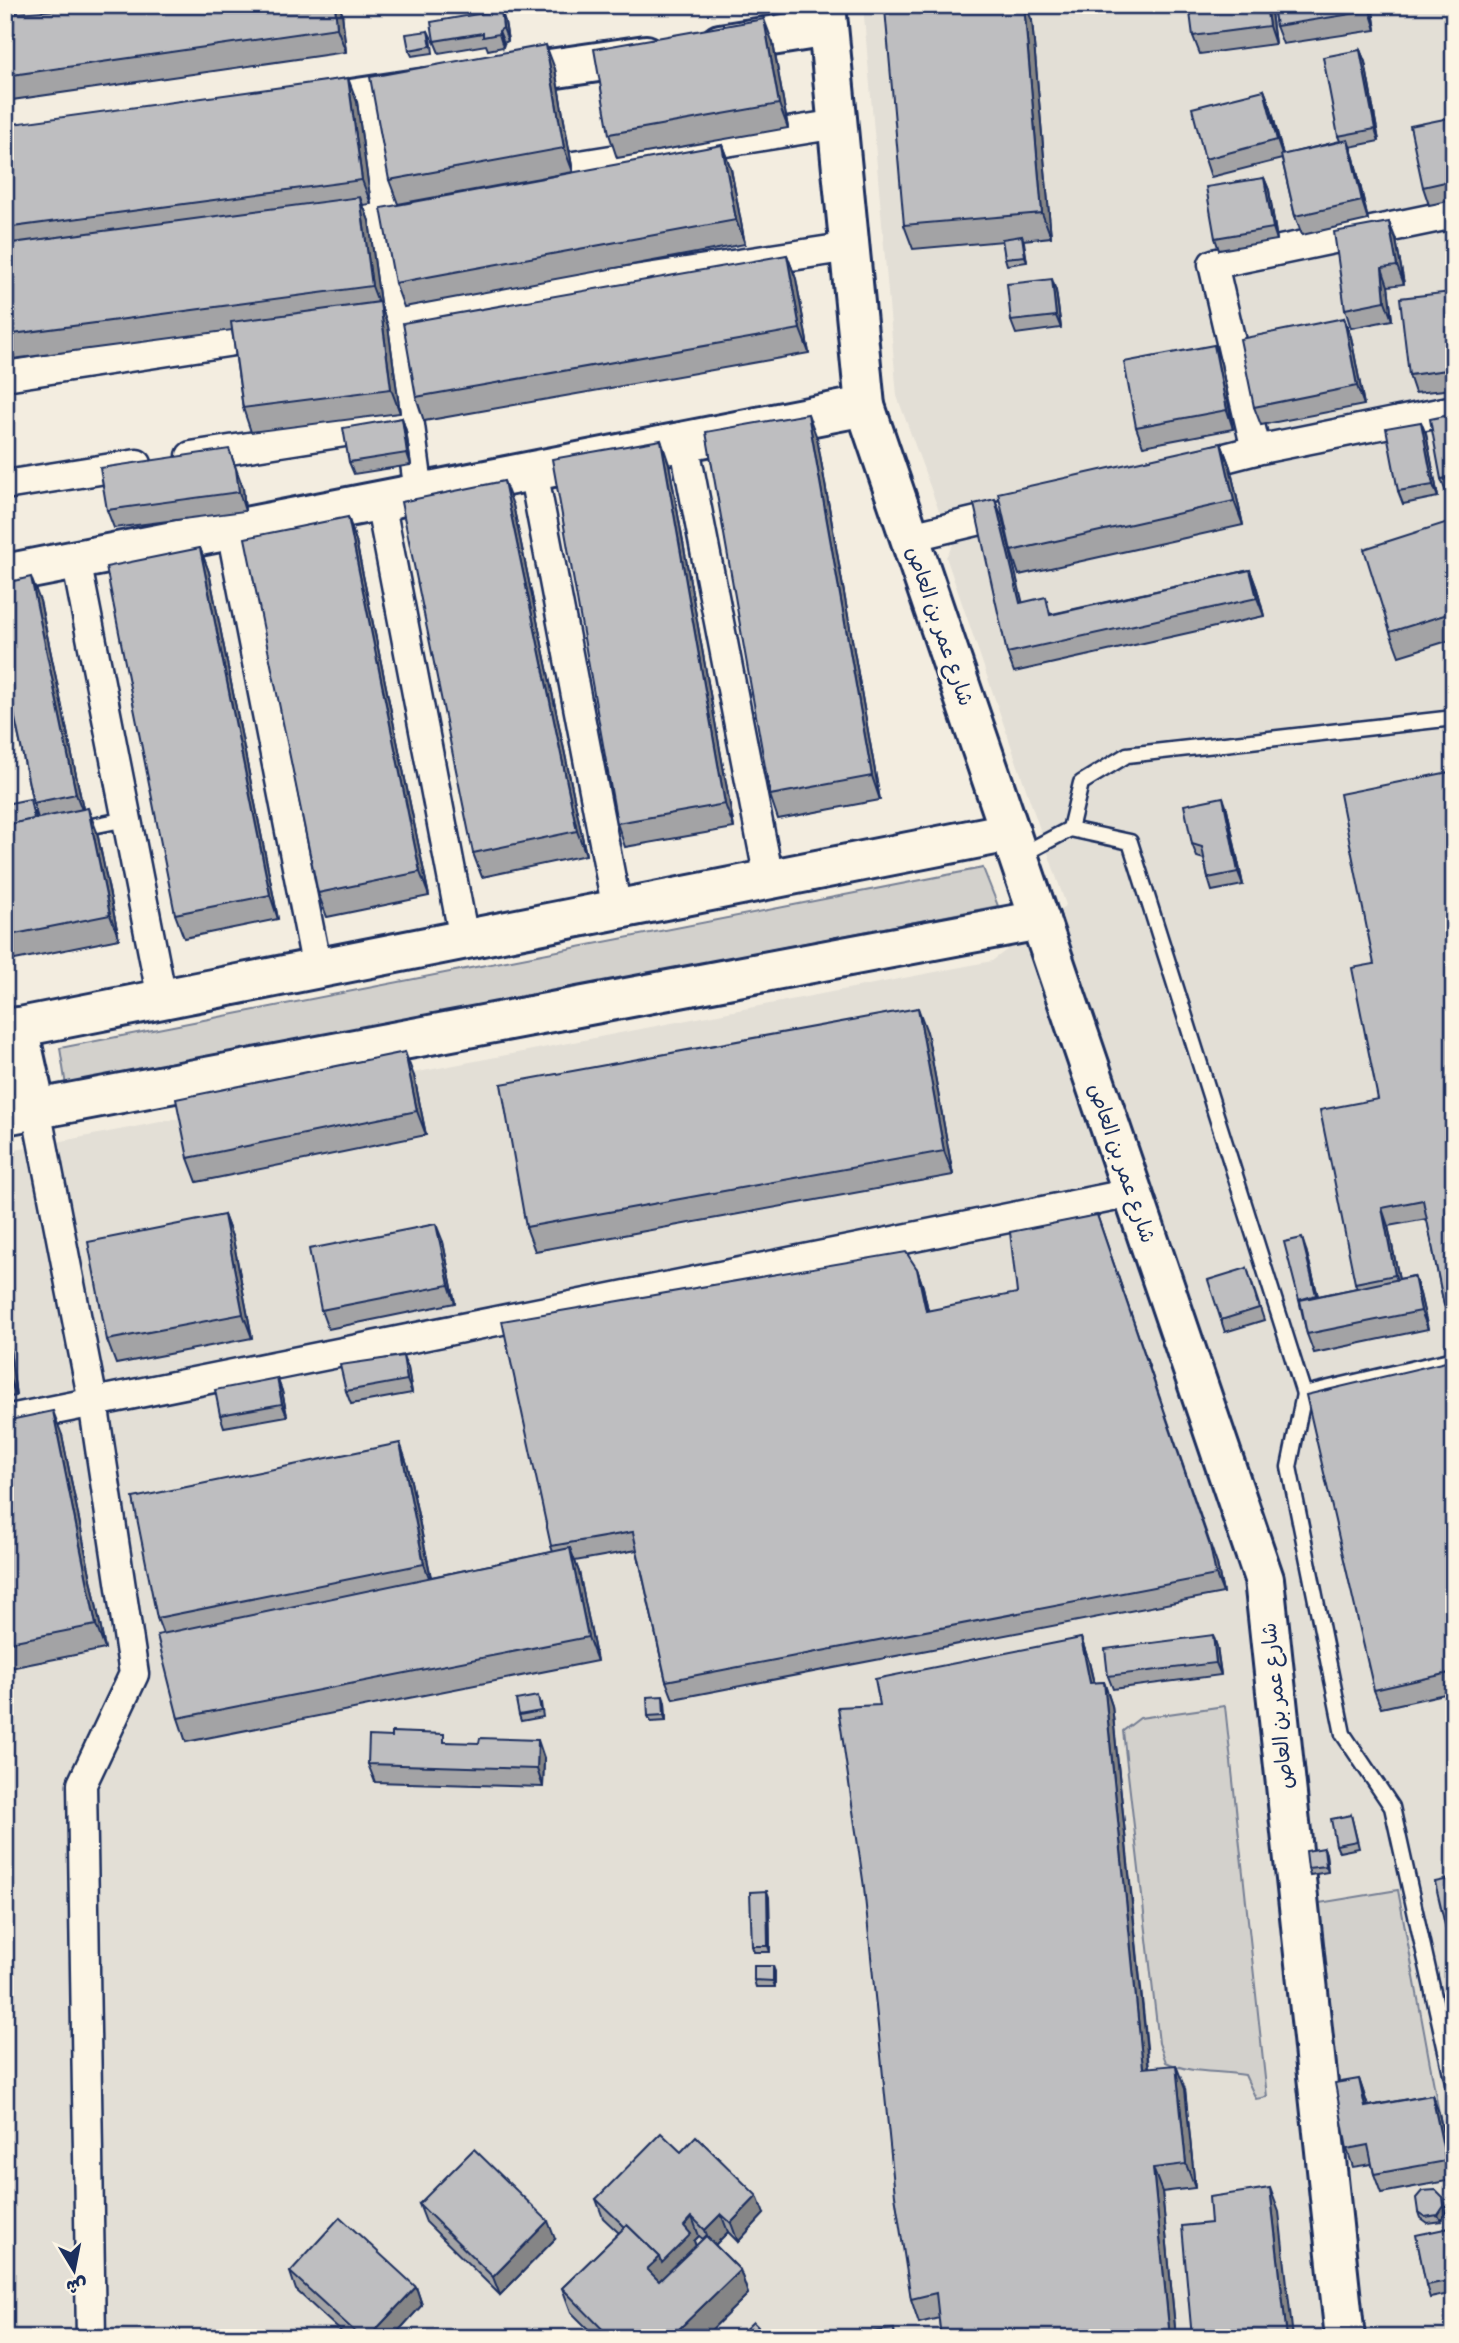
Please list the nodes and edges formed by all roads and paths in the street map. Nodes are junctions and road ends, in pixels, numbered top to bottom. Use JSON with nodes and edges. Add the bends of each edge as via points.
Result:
{"nodes":[{"id":1,"x":827,"y":16,"type":"edge"},
{"id":2,"x":366,"y":96,"type":"junction"},
{"id":3,"x":272,"y":110,"type":"edge"},
{"id":4,"x":838,"y":124,"type":"junction"},
{"id":5,"x":514,"y":175,"type":"edge"},
{"id":6,"x":460,"y":184,"type":"edge"},
{"id":7,"x":379,"y":197,"type":"junction"},
{"id":8,"x":313,"y":208,"type":"edge"},
{"id":9,"x":1454,"y":214,"type":"edge"},
{"id":10,"x":850,"y":247,"type":"junction"},
{"id":11,"x":395,"y":316,"type":"junction"},
{"id":12,"x":5,"y":376,"type":"edge"},
{"id":13,"x":865,"y":406,"type":"junction"},
{"id":14,"x":1454,"y":410,"type":"edge"},
{"id":15,"x":409,"y":422,"type":"junction"},
{"id":16,"x":684,"y":442,"type":"junction"},
{"id":17,"x":1256,"y":450,"type":"junction"},
{"id":18,"x":533,"y":471,"type":"junction"},
{"id":19,"x":1166,"y":473,"type":"edge"},
{"id":20,"x":5,"y":485,"type":"edge"},
{"id":21,"x":419,"y":493,"type":"junction"},
{"id":22,"x":380,"y":500,"type":"junction"},
{"id":23,"x":1037,"y":507,"type":"edge"},
{"id":24,"x":231,"y":530,"type":"junction"},
{"id":25,"x":909,"y":537,"type":"junction"},
{"id":26,"x":76,"y":560,"type":"junction"},
{"id":27,"x":5,"y":573,"type":"edge"},
{"id":28,"x":1454,"y":718,"type":"edge"},
{"id":29,"x":127,"y":819,"type":"junction"},
{"id":30,"x":1070,"y":829,"type":"junction"},
{"id":31,"x":59,"y":833,"type":"edge"},
{"id":32,"x":1014,"y":844,"type":"junction"},
{"id":33,"x":769,"y":879,"type":"junction"},
{"id":34,"x":617,"y":910,"type":"junction"},
{"id":35,"x":1040,"y":920,"type":"junction"},
{"id":36,"x":464,"y":939,"type":"junction"},
{"id":37,"x":317,"y":969,"type":"junction"},
{"id":38,"x":162,"y":999,"type":"junction"},
{"id":39,"x":11,"y":1029,"type":"edge"},
{"id":40,"x":21,"y":1112,"type":"edge"},
{"id":41,"x":1132,"y":1193,"type":"junction"},
{"id":42,"x":1454,"y":1359,"type":"edge"},
{"id":43,"x":1304,"y":1394,"type":"junction"},
{"id":44,"x":93,"y":1402,"type":"junction"},
{"id":45,"x":5,"y":1420,"type":"edge"},
{"id":46,"x":1454,"y":2087,"type":"edge"},
{"id":47,"x":91,"y":2338,"type":"edge"},
{"id":48,"x":1345,"y":2338,"type":"edge"}],
"edges":[{"from":1,"to":2,"type":"street","via":[[685,49]]},
{"from":1,"to":4,"type":"street","name":"شارع عمر بن العاص"},
{"from":2,"to":3,"type":"street"},
{"from":2,"to":7,"type":"street"},
{"from":4,"to":5,"type":"street"},
{"from":4,"to":10,"type":"street","name":"شارع عمر بن العاص"},
{"from":6,"to":7,"type":"street"},
{"from":7,"to":8,"type":"street"},
{"from":7,"to":11,"type":"street"},
{"from":9,"to":17,"type":"street","via":[[1213,264]]},
{"from":10,"to":11,"type":"street"},
{"from":10,"to":13,"type":"street","name":"شارع عمر بن العاص"},
{"from":11,"to":12,"type":"street"},
{"from":11,"to":15,"type":"street"},
{"from":13,"to":16,"type":"street"},
{"from":13,"to":25,"type":"street","name":"شارع عمر بن العاص"},
{"from":14,"to":17,"type":"street"},
{"from":15,"to":20,"type":"street"},
{"from":15,"to":21,"type":"street"},
{"from":16,"to":18,"type":"street"},
{"from":16,"to":33,"type":"street"},
{"from":17,"to":19,"type":"street"},
{"from":18,"to":21,"type":"street"},
{"from":18,"to":34,"type":"street"},
{"from":21,"to":22,"type":"street"},
{"from":22,"to":24,"type":"street"},
{"from":22,"to":36,"type":"street"},
{"from":23,"to":25,"type":"street"},
{"from":24,"to":26,"type":"street"},
{"from":24,"to":37,"type":"street"},
{"from":25,"to":32,"type":"street","name":"شارع عمر بن العاص"},
{"from":26,"to":27,"type":"street"},
{"from":26,"to":29,"type":"street"},
{"from":28,"to":30,"type":"lane","via":[[1127,755],[1082,783]]},
{"from":29,"to":31,"type":"lane"},
{"from":29,"to":38,"type":"street"},
{"from":30,"to":32,"type":"lane"},
{"from":30,"to":43,"type":"lane","via":[[1130,842]]},
{"from":32,"to":33,"type":"street"},
{"from":32,"to":35,"type":"street","name":"شارع عمر بن العاص"},
{"from":33,"to":34,"type":"street"},
{"from":34,"to":36,"type":"street"},
{"from":35,"to":40,"type":"street"},
{"from":35,"to":41,"type":"street","name":"شارع عمر بن العاص"},
{"from":36,"to":37,"type":"street"},
{"from":37,"to":38,"type":"street"},
{"from":38,"to":39,"type":"street"},
{"from":39,"to":40,"type":"street"},
{"from":40,"to":44,"type":"street"},
{"from":41,"to":44,"type":"street"},
{"from":41,"to":48,"type":"street","name":"شارع عمر بن العاص","via":[[1264,1579]]},
{"from":42,"to":43,"type":"lane"},
{"from":43,"to":46,"type":"lane","via":[[1289,1466],[1343,1734],[1392,1807]]},
{"from":44,"to":45,"type":"street"},
{"from":44,"to":47,"type":"street","via":[[134,1674],[82,1784]]}]}
